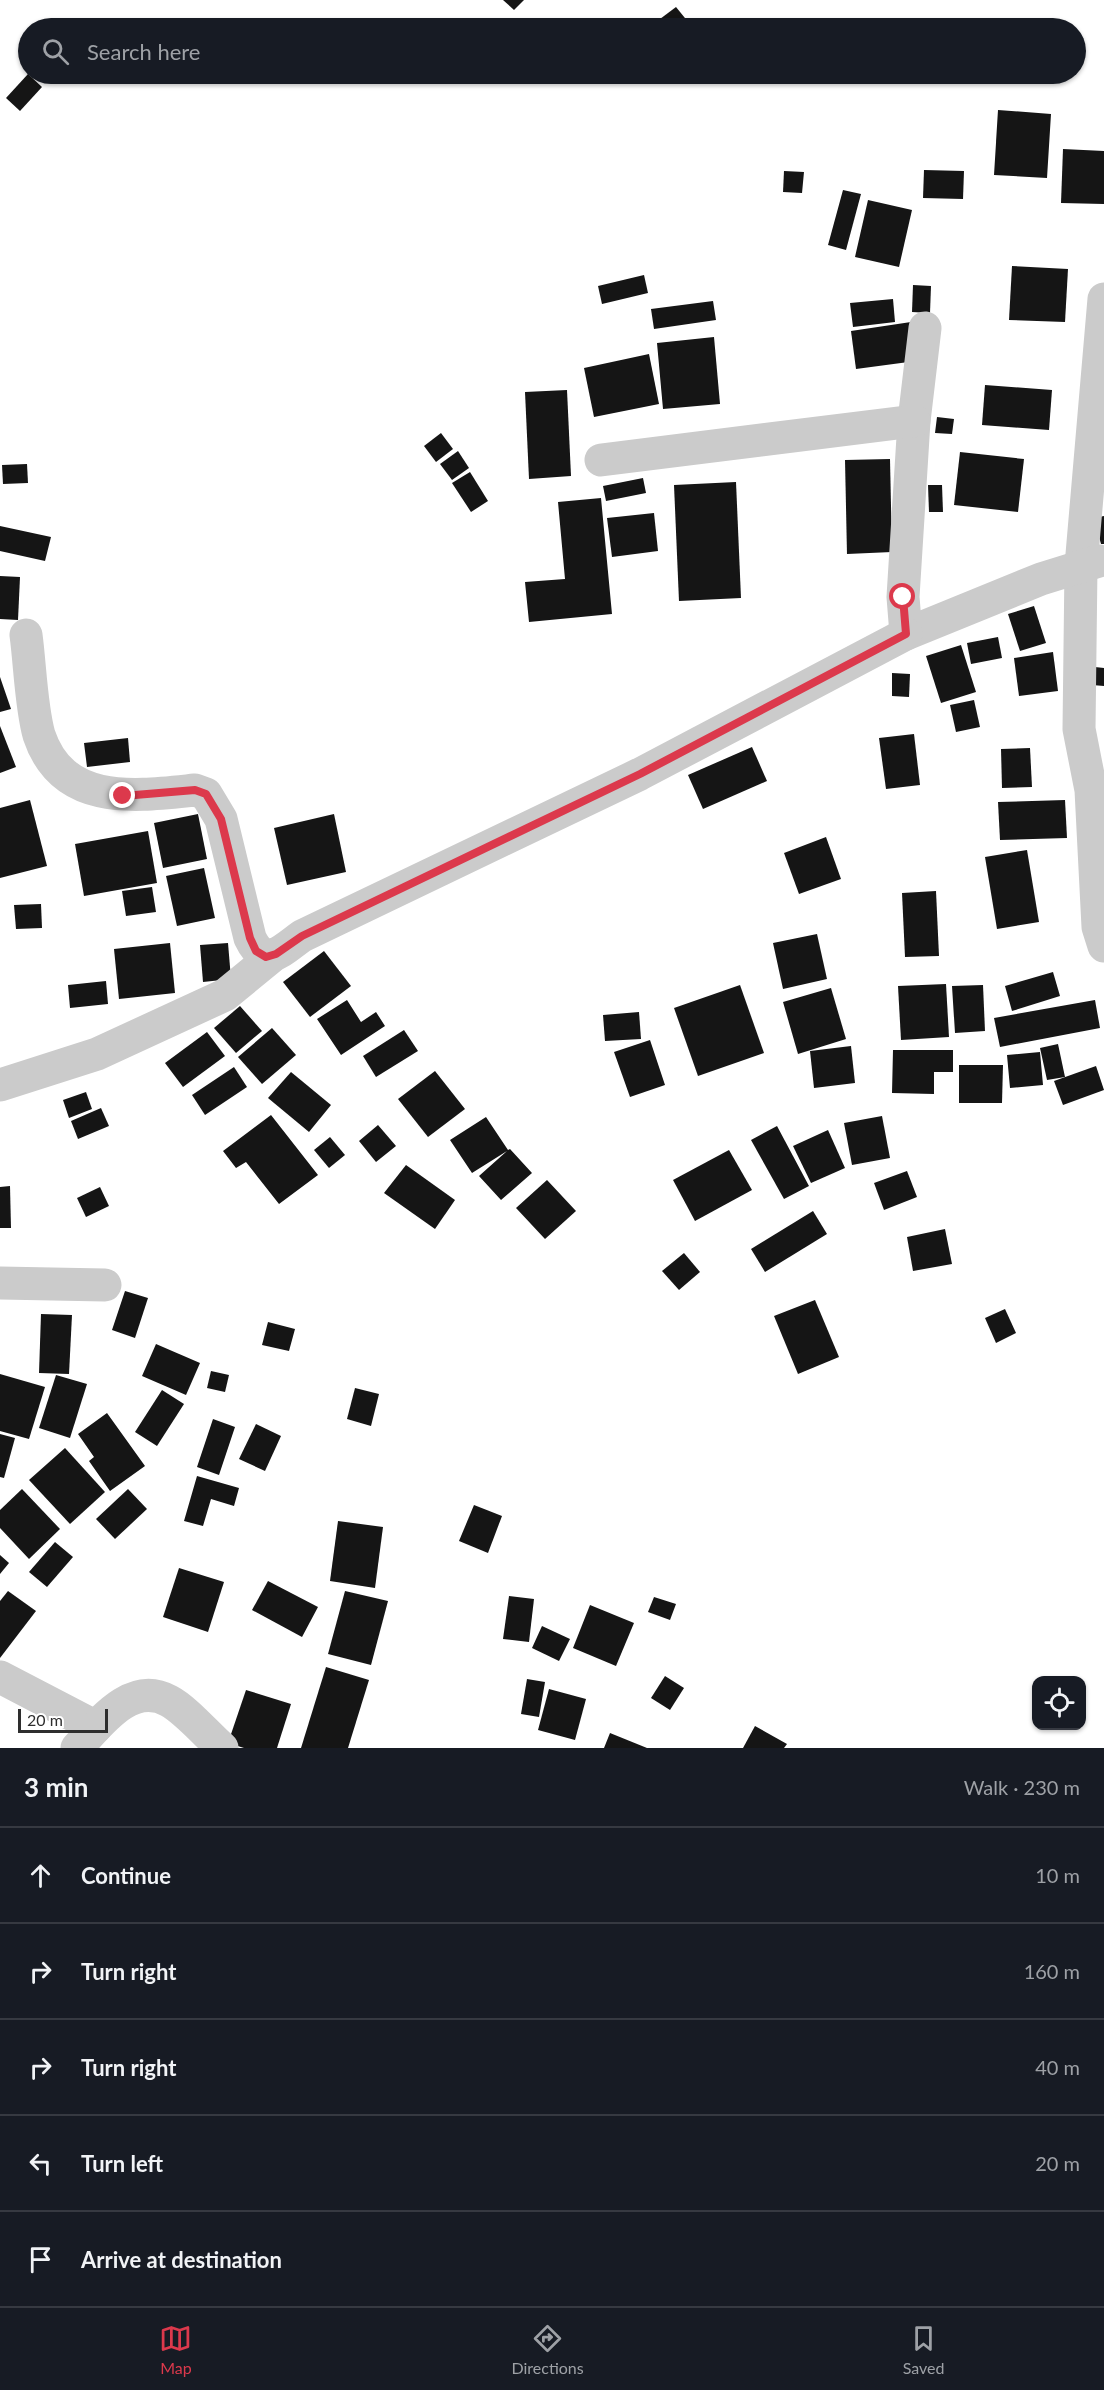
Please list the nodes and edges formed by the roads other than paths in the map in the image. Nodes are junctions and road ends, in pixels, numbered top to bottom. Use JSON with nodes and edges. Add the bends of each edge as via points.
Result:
{"nodes":[{"id":1,"x":1104,"y":299,"type":"edge"},
{"id":2,"x":925,"y":328,"type":"dead end"},
{"id":3,"x":914,"y":421,"type":"junction"},
{"id":4,"x":601,"y":460,"type":"dead end"},
{"id":5,"x":1092,"y":563,"type":"edge"},
{"id":6,"x":906,"y":634,"type":"junction"},
{"id":7,"x":26,"y":635,"type":"dead end"},
{"id":8,"x":1091,"y":729,"type":"edge"},
{"id":9,"x":1104,"y":946,"type":"edge"},
{"id":10,"x":276,"y":954,"type":"junction"},
{"id":11,"x":0,"y":1085,"type":"edge"},
{"id":12,"x":0,"y":1282,"type":"edge"},
{"id":13,"x":105,"y":1285,"type":"dead end"},
{"id":14,"x":0,"y":1677,"type":"edge"},
{"id":15,"x":87,"y":1738,"type":"edge"},
{"id":16,"x":222,"y":1748,"type":"edge"}],
"edges":[{"from":1,"to":5,"type":"street"},
{"from":2,"to":3,"type":"street"},
{"from":3,"to":4,"type":"street"},
{"from":3,"to":6,"type":"street","via":[[903,597]]},
{"from":5,"to":6,"type":"street","via":[[1041,579]]},
{"from":5,"to":8,"type":"street"},
{"from":6,"to":10,"type":"street","via":[[640,774],[302,936]]},
{"from":7,"to":10,"type":"street","via":[[39,734],[50,758],[69,776],[97,792],[123,796],[195,790],[206,794],[221,819],[250,938],[256,951],[266,957]]},
{"from":8,"to":9,"type":"street","via":[[1098,927]]},
{"from":10,"to":11,"type":"street","via":[[225,995],[97,1054]]},
{"from":12,"to":13,"type":"street"},
{"from":14,"to":15,"type":"street"},
{"from":15,"to":16,"type":"street","via":[[130,1698],[148,1694],[170,1701]]}]}
